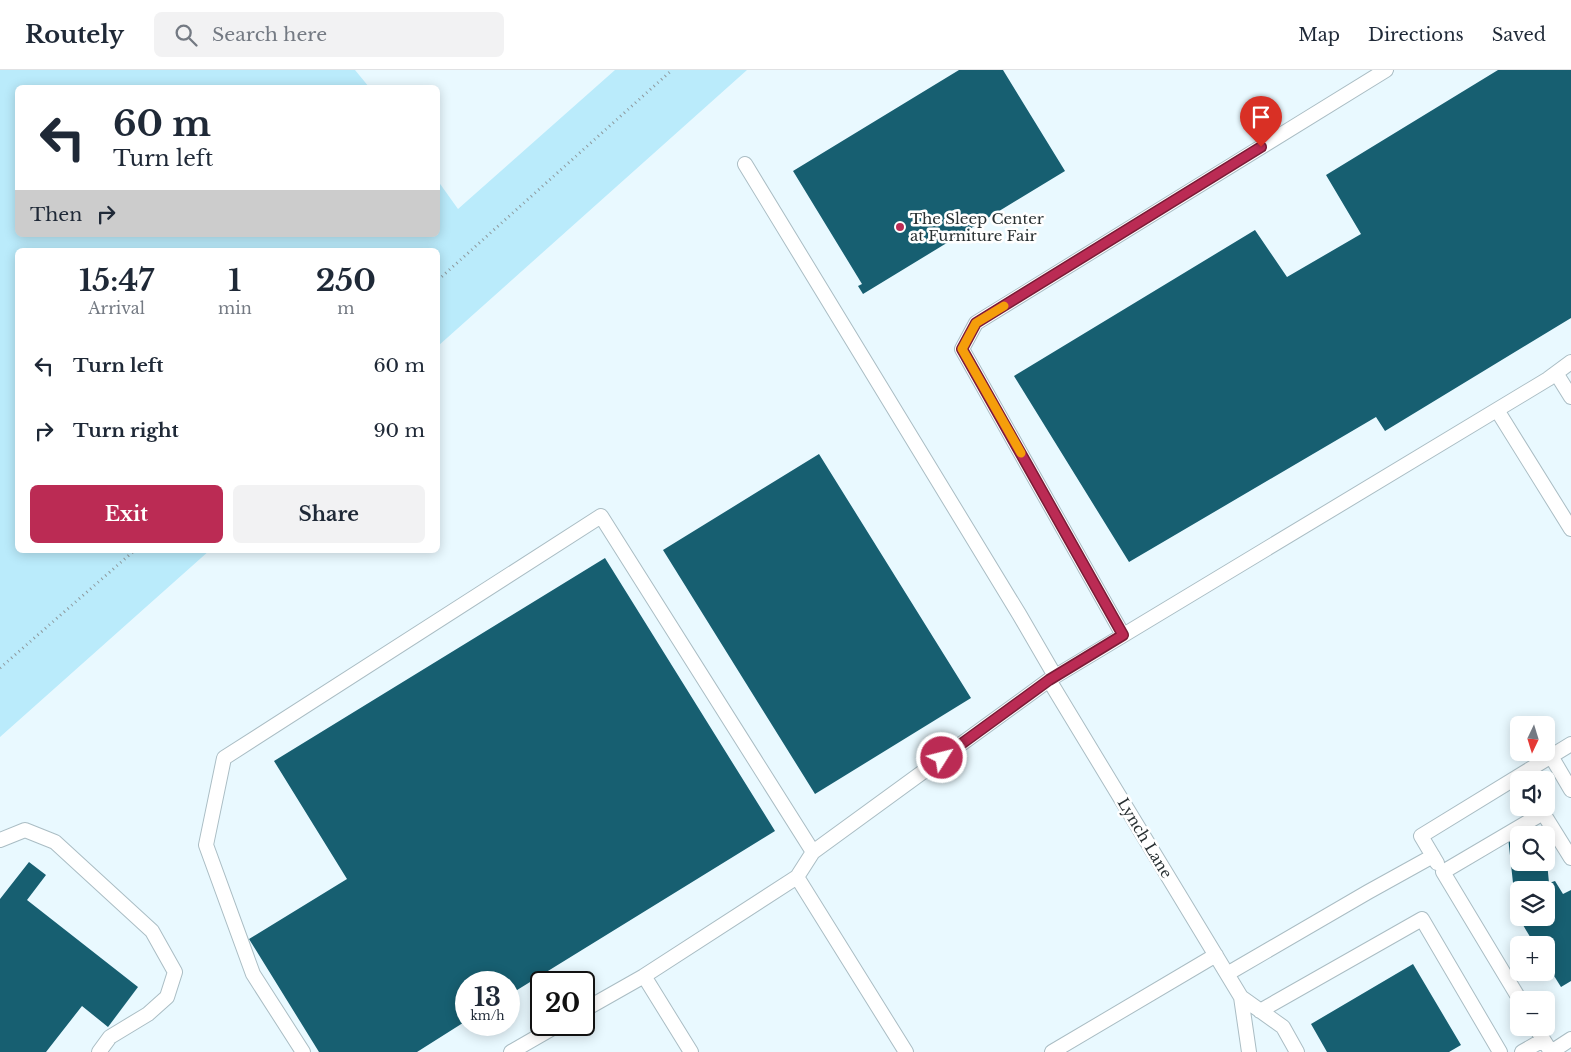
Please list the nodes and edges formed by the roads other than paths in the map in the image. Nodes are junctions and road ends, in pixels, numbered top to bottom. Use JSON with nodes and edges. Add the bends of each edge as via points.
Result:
{"nodes":[{"id":1,"x":1386,"y":70,"type":"edge"},
{"id":2,"x":744,"y":164,"type":"dead end"},
{"id":3,"x":1571,"y":362,"type":"edge"},
{"id":4,"x":1556,"y":373,"type":"junction"},
{"id":5,"x":1571,"y":397,"type":"edge"},
{"id":6,"x":1497,"y":410,"type":"junction"},
{"id":7,"x":1571,"y":528,"type":"edge"},
{"id":8,"x":1123,"y":635,"type":"junction"},
{"id":9,"x":1052,"y":678,"type":"junction"},
{"id":10,"x":1571,"y":744,"type":"edge"},
{"id":11,"x":1555,"y":754,"type":"edge"},
{"id":12,"x":1543,"y":761,"type":"edge"},
{"id":13,"x":1554,"y":761,"type":"edge"},
{"id":14,"x":1571,"y":790,"type":"edge"},
{"id":15,"x":0,"y":840,"type":"edge"},
{"id":16,"x":814,"y":852,"type":"junction"},
{"id":17,"x":1433,"y":856,"type":"junction"},
{"id":18,"x":1571,"y":858,"type":"edge"},
{"id":19,"x":1443,"y":872,"type":"junction"},
{"id":20,"x":797,"y":877,"type":"junction"},
{"id":21,"x":1216,"y":956,"type":"junction"},
{"id":22,"x":1227,"y":974,"type":"junction"},
{"id":23,"x":644,"y":976,"type":"junction"},
{"id":24,"x":1515,"y":991,"type":"edge"},
{"id":25,"x":1241,"y":997,"type":"junction"},
{"id":26,"x":595,"y":1004,"type":"edge"},
{"id":27,"x":1260,"y":1011,"type":"junction"},
{"id":28,"x":539,"y":1036,"type":"edge"},
{"id":29,"x":1541,"y":1036,"type":"edge"},
{"id":30,"x":1571,"y":1039,"type":"edge"},
{"id":31,"x":1549,"y":1048,"type":"edge"},
{"id":32,"x":99,"y":1052,"type":"edge"},
{"id":33,"x":303,"y":1052,"type":"edge"},
{"id":34,"x":511,"y":1052,"type":"edge"},
{"id":35,"x":691,"y":1052,"type":"edge"},
{"id":36,"x":906,"y":1052,"type":"edge"},
{"id":37,"x":1052,"y":1052,"type":"edge"},
{"id":38,"x":1249,"y":1052,"type":"edge"},
{"id":39,"x":1297,"y":1052,"type":"edge"},
{"id":40,"x":1500,"y":1052,"type":"edge"},
{"id":41,"x":1522,"y":1052,"type":"edge"}],
"edges":[{"from":1,"to":8,"type":"lane","via":[[976,323],[962,349]]},
{"from":2,"to":9,"type":"lane","name":"Lynch Lane","via":[[1019,614]]},
{"from":3,"to":4,"type":"lane"},
{"from":4,"to":5,"type":"lane"},
{"from":4,"to":6,"type":"lane"},
{"from":6,"to":7,"type":"lane"},
{"from":6,"to":8,"type":"lane"},
{"from":8,"to":9,"type":"lane"},
{"from":9,"to":16,"type":"lane"},
{"from":9,"to":21,"type":"lane","name":"Lynch Lane"},
{"from":10,"to":11,"type":"lane"},
{"from":12,"to":17,"type":"lane","via":[[1421,836]]},
{"from":13,"to":14,"type":"lane"},
{"from":15,"to":32,"type":"lane","via":[[25,830],[55,842],[152,931],[174,972],[168,997],[148,1014],[110,1037]]},
{"from":16,"to":20,"type":"lane"},
{"from":16,"to":33,"type":"lane","via":[[601,516],[224,758],[206,844],[253,974]]},
{"from":17,"to":19,"type":"lane"},
{"from":17,"to":22,"type":"lane"},
{"from":18,"to":19,"type":"lane","via":[[1543,813]]},
{"from":19,"to":24,"type":"lane"},
{"from":20,"to":23,"type":"lane"},
{"from":20,"to":36,"type":"lane"},
{"from":21,"to":22,"type":"lane","name":"Lynch Lane"},
{"from":21,"to":37,"type":"lane"},
{"from":22,"to":25,"type":"lane","name":"Lynch Lane"},
{"from":23,"to":26,"type":"lane"},
{"from":23,"to":35,"type":"lane"},
{"from":25,"to":27,"type":"lane","name":"Lynch Lane"},
{"from":25,"to":38,"type":"lane","name":"Lynch Lane"},
{"from":27,"to":39,"type":"lane","name":"Lynch Lane","via":[[1282,1027]]},
{"from":27,"to":40,"type":"lane","via":[[1422,920]]},
{"from":28,"to":34,"type":"lane"},
{"from":29,"to":31,"type":"lane"},
{"from":30,"to":31,"type":"lane"},
{"from":31,"to":41,"type":"lane"}]}
